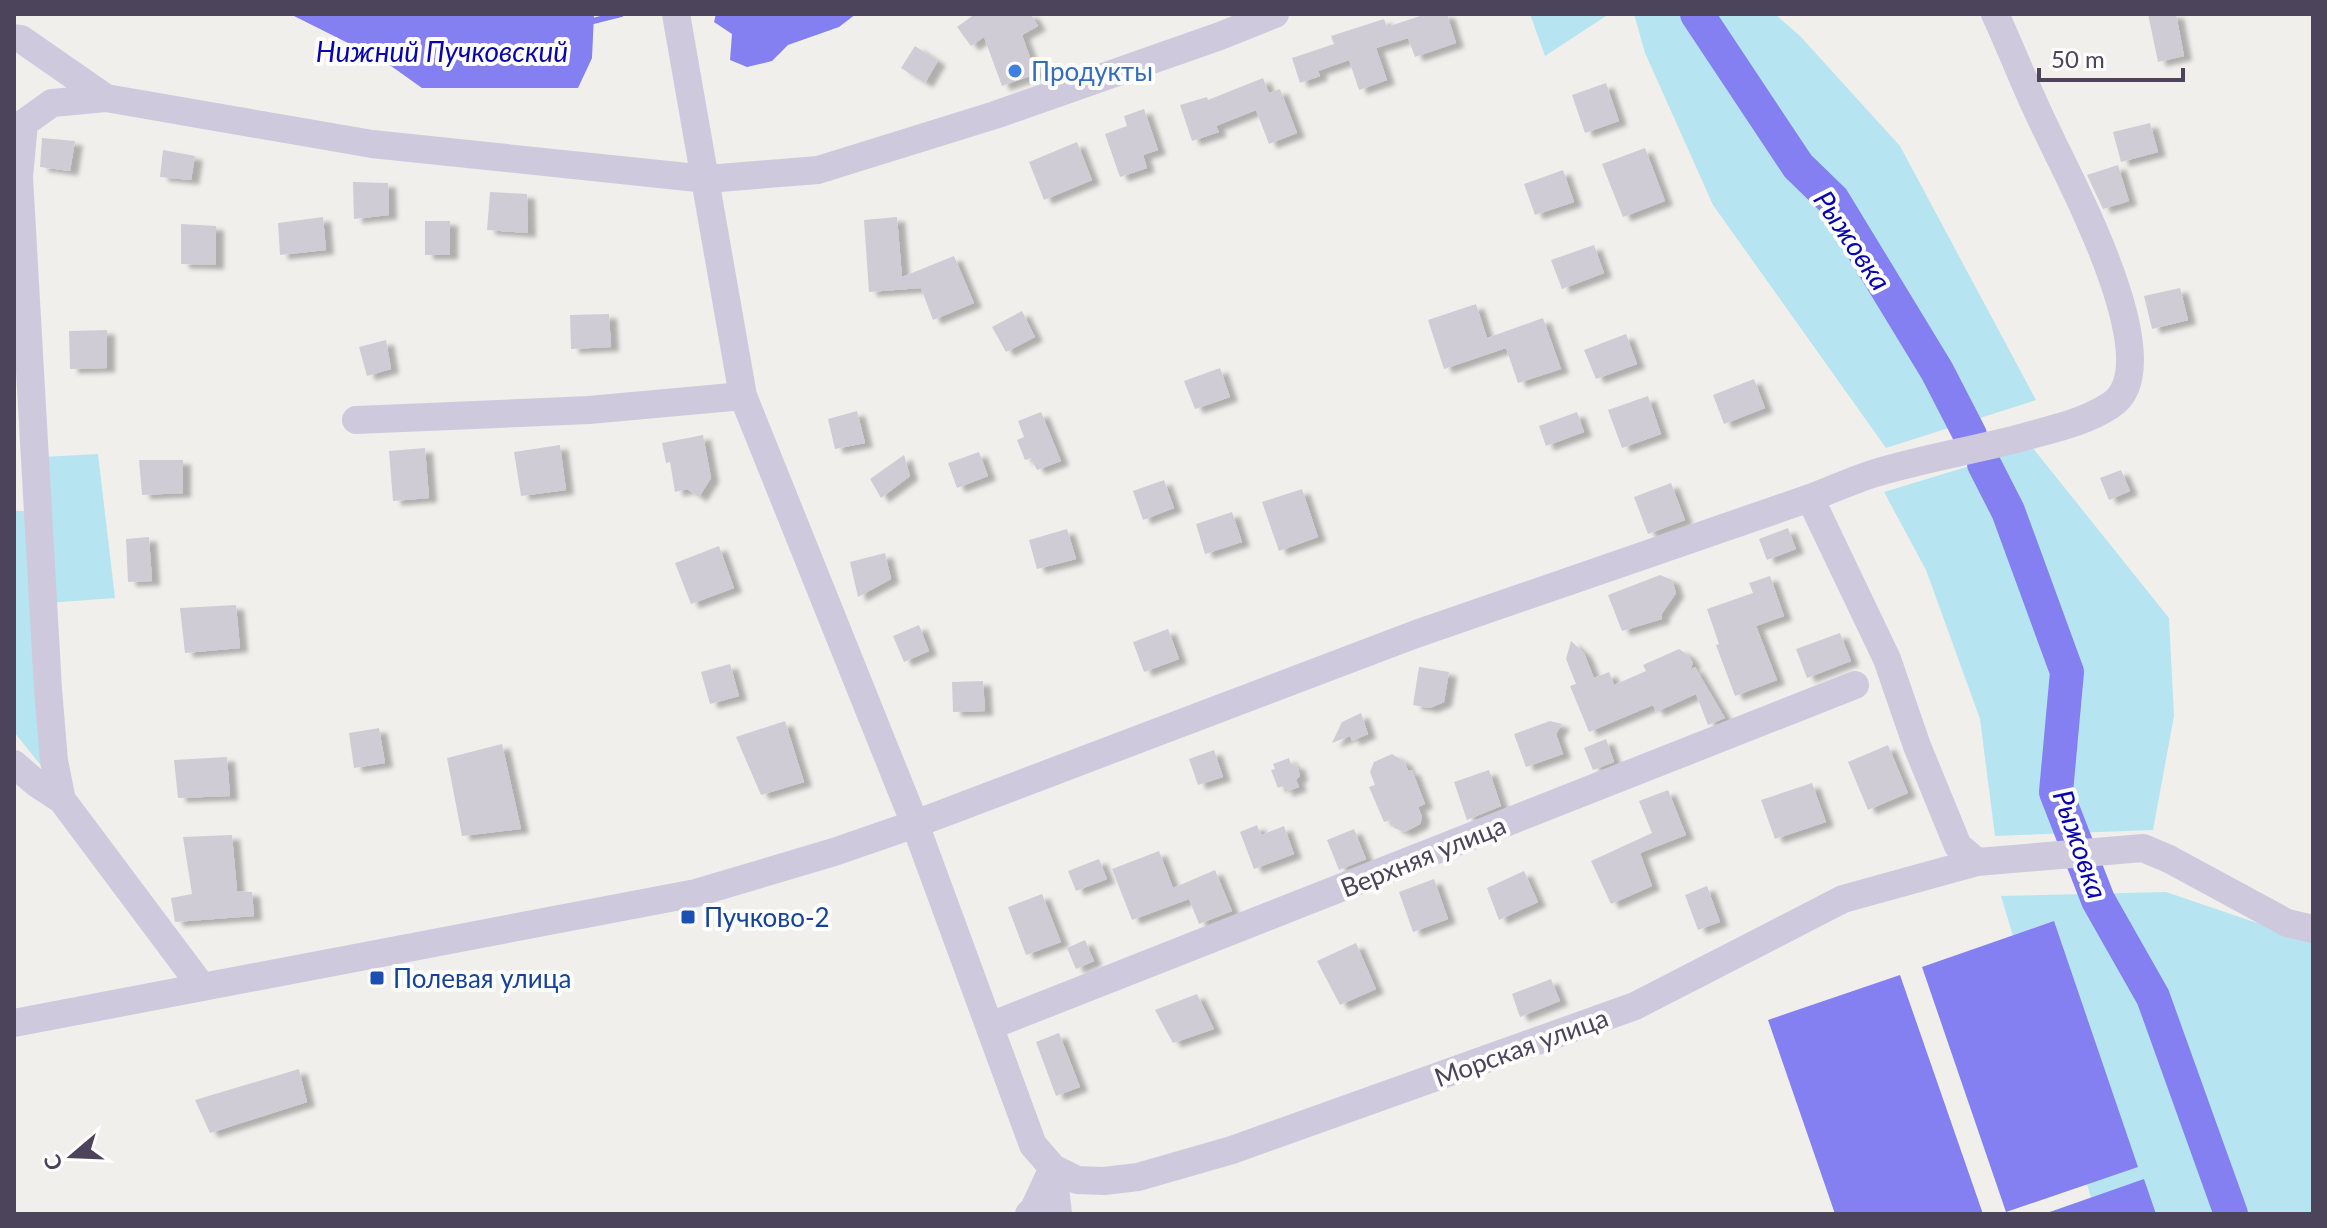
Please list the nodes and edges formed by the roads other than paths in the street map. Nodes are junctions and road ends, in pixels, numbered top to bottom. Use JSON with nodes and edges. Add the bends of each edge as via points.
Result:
{"nodes":[{"id":1,"x":676,"y":14,"type":"edge"},
{"id":2,"x":1275,"y":14,"type":"edge"},
{"id":3,"x":1995,"y":14,"type":"edge"},
{"id":4,"x":14,"y":38,"type":"edge"},
{"id":5,"x":106,"y":98,"type":"junction"},
{"id":6,"x":707,"y":179,"type":"junction"},
{"id":7,"x":743,"y":396,"type":"junction"},
{"id":8,"x":356,"y":420,"type":"dead end"},
{"id":9,"x":1810,"y":498,"type":"junction"},
{"id":10,"x":1855,"y":685,"type":"dead end"},
{"id":11,"x":14,"y":764,"type":"edge"},
{"id":12,"x":62,"y":800,"type":"junction"},
{"id":13,"x":915,"y":824,"type":"junction"},
{"id":14,"x":1977,"y":862,"type":"junction"},
{"id":15,"x":2313,"y":929,"type":"edge"},
{"id":16,"x":202,"y":987,"type":"junction"},
{"id":17,"x":14,"y":1023,"type":"edge"},
{"id":18,"x":990,"y":1026,"type":"junction"},
{"id":19,"x":1053,"y":1168,"type":"junction"},
{"id":20,"x":1029,"y":1214,"type":"edge"},
{"id":21,"x":1058,"y":1214,"type":"edge"}],
"edges":[{"from":1,"to":6,"type":"street"},
{"from":2,"to":6,"type":"street","via":[[995,115],[818,170]]},
{"from":3,"to":9,"type":"street","via":[[2116,286],[2131,366],[2127,391],[2082,420],[1873,474]]},
{"from":4,"to":5,"type":"street"},
{"from":5,"to":6,"type":"street","via":[[372,144]]},
{"from":5,"to":12,"type":"street","via":[[52,103],[24,123],[19,177],[48,689]]},
{"from":6,"to":7,"type":"street"},
{"from":7,"to":8,"type":"street","via":[[589,410]]},
{"from":7,"to":13,"type":"street"},
{"from":9,"to":13,"type":"street","via":[[1416,634]]},
{"from":9,"to":14,"type":"street","via":[[1887,659],[1958,846]]},
{"from":10,"to":18,"type":"street","name":"Верхняя улица"},
{"from":11,"to":12,"type":"street"},
{"from":12,"to":16,"type":"street"},
{"from":13,"to":16,"type":"street","via":[[696,893]]},
{"from":13,"to":18,"type":"street"},
{"from":14,"to":15,"type":"street","name":"Морская улица","via":[[2143,848],[2287,923]]},
{"from":14,"to":19,"type":"street","name":"Морская улица","via":[[1843,899],[1635,1006],[1232,1150],[1138,1177],[1104,1181],[1077,1180]]},
{"from":16,"to":17,"type":"street"},
{"from":18,"to":19,"type":"street","via":[[1033,1145]]},
{"from":19,"to":20,"type":"street"},
{"from":19,"to":21,"type":"street"}]}
